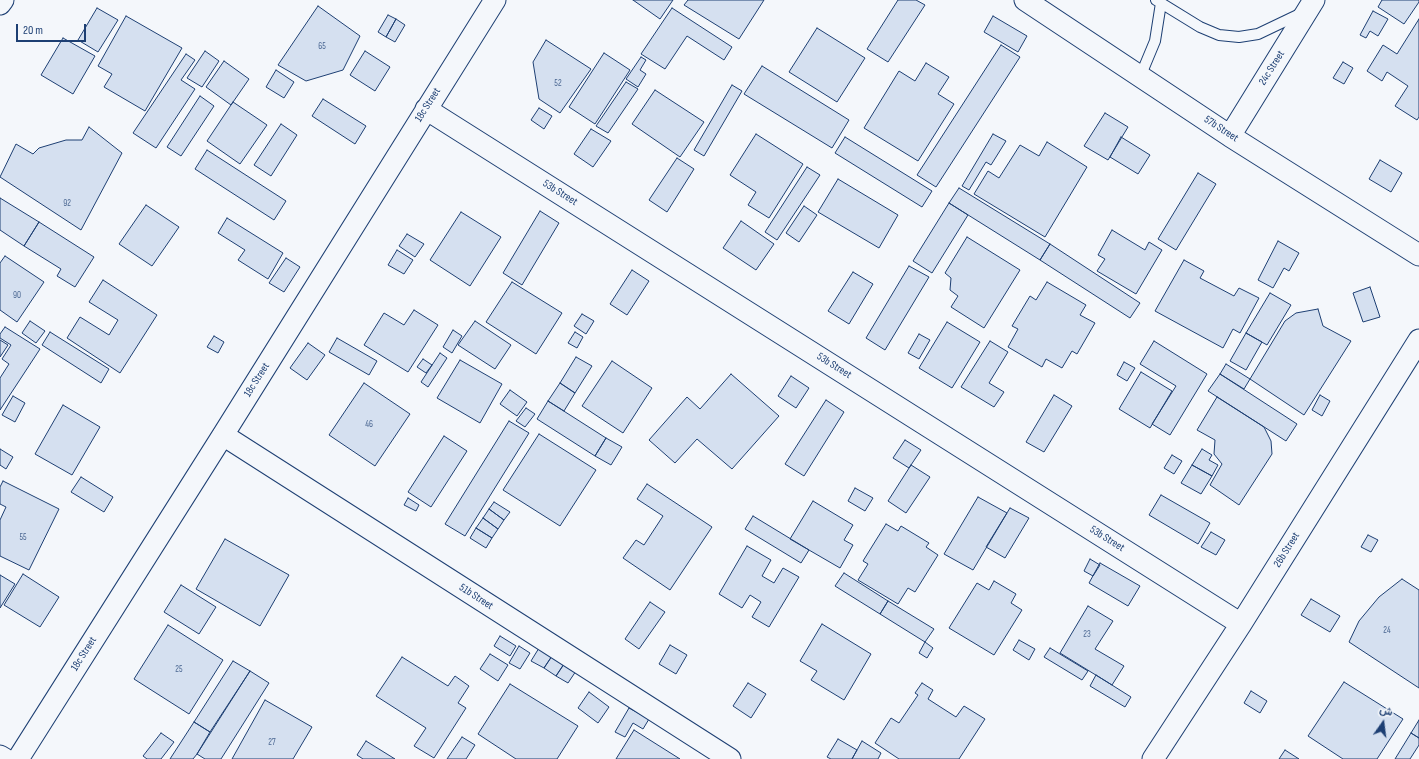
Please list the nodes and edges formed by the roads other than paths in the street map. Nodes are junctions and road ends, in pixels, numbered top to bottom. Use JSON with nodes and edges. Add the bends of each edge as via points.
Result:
{"nodes":[{"id":1,"x":2,"y":0,"type":"edge"},
{"id":2,"x":495,"y":0,"type":"edge"},
{"id":3,"x":1025,"y":0,"type":"edge"},
{"id":4,"x":1158,"y":2,"type":"edge"},
{"id":5,"x":0,"y":4,"type":"edge"},
{"id":6,"x":1311,"y":5,"type":"edge"},
{"id":7,"x":1140,"y":77,"type":"junction"},
{"id":8,"x":426,"y":109,"type":"junction"},
{"id":9,"x":1230,"y":136,"type":"junction"},
{"id":10,"x":1419,"y":255,"type":"edge"},
{"id":11,"x":1419,"y":340,"type":"edge"},
{"id":12,"x":223,"y":435,"type":"junction"},
{"id":13,"x":1241,"y":624,"type":"junction"},
{"id":14,"x":0,"y":756,"type":"edge"},
{"id":15,"x":5,"y":759,"type":"edge"},
{"id":16,"x":18,"y":759,"type":"edge"},
{"id":17,"x":730,"y":759,"type":"edge"},
{"id":18,"x":1153,"y":759,"type":"edge"}],
"edges":[{"from":1,"to":5,"type":"street"},
{"from":2,"to":8,"type":"street","name":"18c Street"},
{"from":3,"to":7,"type":"street","name":"57b Street"},
{"from":4,"to":6,"type":"lane","via":[[1200,27],[1219,35],[1239,37],[1258,34]]},
{"from":4,"to":7,"type":"lane","via":[[1155,41]]},
{"from":6,"to":9,"type":"street","name":"24c Street"},
{"from":7,"to":9,"type":"street","name":"57b Street"},
{"from":8,"to":12,"type":"street","name":"18c Street"},
{"from":8,"to":13,"type":"street","name":"53b Street"},
{"from":9,"to":10,"type":"street","name":"57b Street"},
{"from":11,"to":13,"type":"street","name":"26b Street"},
{"from":12,"to":16,"type":"street","name":"18c Street"},
{"from":12,"to":17,"type":"street","name":"51b Street"},
{"from":13,"to":18,"type":"street","name":"26b Street"},
{"from":14,"to":15,"type":"street"}]}
